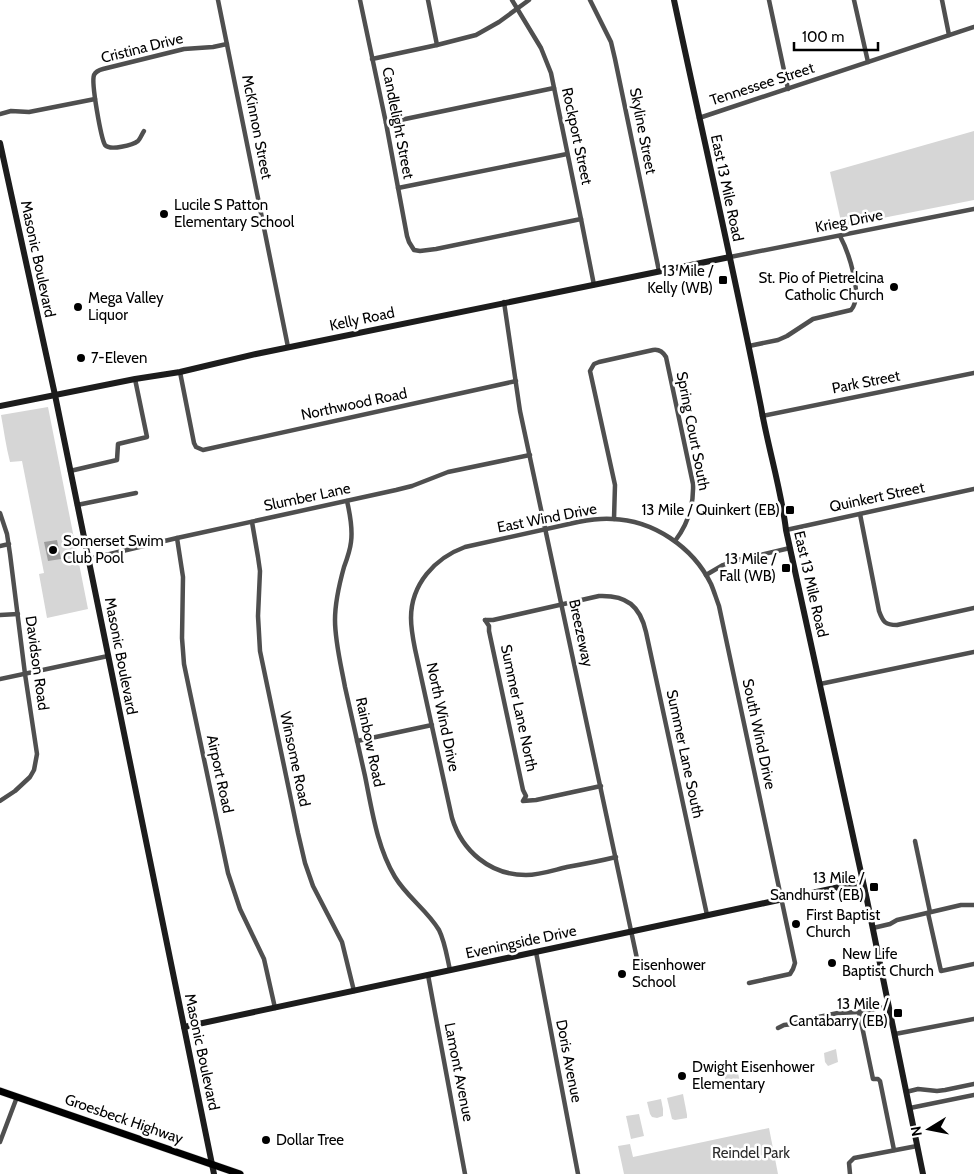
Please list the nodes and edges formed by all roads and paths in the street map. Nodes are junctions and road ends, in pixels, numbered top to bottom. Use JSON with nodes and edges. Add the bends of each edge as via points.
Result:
{"nodes":[{"id":1,"x":218,"y":0,"type":"edge"},
{"id":2,"x":360,"y":0,"type":"edge"},
{"id":3,"x":428,"y":0,"type":"edge"},
{"id":4,"x":512,"y":0,"type":"edge"},
{"id":5,"x":529,"y":0,"type":"edge"},
{"id":6,"x":590,"y":0,"type":"edge"},
{"id":7,"x":674,"y":0,"type":"edge"},
{"id":8,"x":769,"y":0,"type":"edge"},
{"id":9,"x":854,"y":0,"type":"edge"},
{"id":10,"x":942,"y":0,"type":"edge"},
{"id":11,"x":518,"y":9,"type":"junction"},
{"id":12,"x":974,"y":26,"type":"edge"},
{"id":13,"x":949,"y":35,"type":"junction"},
{"id":14,"x":227,"y":44,"type":"junction"},
{"id":15,"x":437,"y":45,"type":"junction"},
{"id":16,"x":372,"y":59,"type":"junction"},
{"id":17,"x":868,"y":62,"type":"junction"},
{"id":18,"x":554,"y":88,"type":"junction"},
{"id":19,"x":788,"y":89,"type":"junction"},
{"id":20,"x":95,"y":99,"type":"junction"},
{"id":21,"x":0,"y":114,"type":"edge"},
{"id":22,"x":699,"y":118,"type":"junction"},
{"id":23,"x":386,"y":123,"type":"junction"},
{"id":24,"x":144,"y":132,"type":"dead end"},
{"id":25,"x":0,"y":143,"type":"edge"},
{"id":26,"x":567,"y":154,"type":"junction"},
{"id":27,"x":398,"y":188,"type":"junction"},
{"id":28,"x":974,"y":209,"type":"edge"},
{"id":29,"x":581,"y":219,"type":"junction"},
{"id":30,"x":840,"y":236,"type":"junction"},
{"id":31,"x":730,"y":257,"type":"junction"},
{"id":32,"x":659,"y":272,"type":"junction"},
{"id":33,"x":594,"y":285,"type":"junction"},
{"id":34,"x":504,"y":302,"type":"junction"},
{"id":35,"x":749,"y":346,"type":"junction"},
{"id":36,"x":288,"y":347,"type":"junction"},
{"id":37,"x":180,"y":372,"type":"junction"},
{"id":38,"x":974,"y":373,"type":"edge"},
{"id":39,"x":134,"y":379,"type":"junction"},
{"id":40,"x":516,"y":381,"type":"junction"},
{"id":41,"x":55,"y":395,"type":"junction"},
{"id":42,"x":0,"y":406,"type":"edge"},
{"id":43,"x":762,"y":416,"type":"junction"},
{"id":44,"x":530,"y":455,"type":"junction"},
{"id":45,"x":70,"y":470,"type":"junction"},
{"id":46,"x":974,"y":489,"type":"edge"},
{"id":47,"x":136,"y":493,"type":"dead end"},
{"id":48,"x":347,"y":501,"type":"junction"},
{"id":49,"x":78,"y":505,"type":"junction"},
{"id":50,"x":0,"y":514,"type":"edge"},
{"id":51,"x":860,"y":514,"type":"junction"},
{"id":52,"x":614,"y":519,"type":"junction"},
{"id":53,"x":252,"y":522,"type":"junction"},
{"id":54,"x":546,"y":529,"type":"junction"},
{"id":55,"x":786,"y":530,"type":"junction"},
{"id":56,"x":177,"y":538,"type":"junction"},
{"id":57,"x":675,"y":541,"type":"junction"},
{"id":58,"x":8,"y":544,"type":"junction"},
{"id":59,"x":0,"y":546,"type":"edge"},
{"id":60,"x":790,"y":548,"type":"junction"},
{"id":61,"x":89,"y":559,"type":"junction"},
{"id":62,"x":438,"y":562,"type":"joint"},
{"id":63,"x":706,"y":575,"type":"junction"},
{"id":64,"x":562,"y":604,"type":"junction"},
{"id":65,"x":974,"y":608,"type":"edge"},
{"id":66,"x":18,"y":614,"type":"junction"},
{"id":67,"x":0,"y":615,"type":"edge"},
{"id":68,"x":974,"y":652,"type":"edge"},
{"id":69,"x":108,"y":656,"type":"junction"},
{"id":70,"x":25,"y":674,"type":"junction"},
{"id":71,"x":0,"y":679,"type":"edge"},
{"id":72,"x":820,"y":684,"type":"junction"},
{"id":73,"x":432,"y":725,"type":"junction"},
{"id":74,"x":357,"y":741,"type":"junction"},
{"id":75,"x":601,"y":786,"type":"junction"},
{"id":76,"x":0,"y":801,"type":"edge"},
{"id":77,"x":915,"y":841,"type":"dead end"},
{"id":78,"x":616,"y":857,"type":"junction"},
{"id":79,"x":863,"y":882,"type":"junction"},
{"id":80,"x":782,"y":899,"type":"junction"},
{"id":81,"x":974,"y":905,"type":"edge"},
{"id":82,"x":929,"y":912,"type":"junction"},
{"id":83,"x":707,"y":915,"type":"junction"},
{"id":84,"x":873,"y":928,"type":"junction"},
{"id":85,"x":632,"y":931,"type":"junction"},
{"id":86,"x":536,"y":952,"type":"junction"},
{"id":87,"x":974,"y":964,"type":"edge"},
{"id":88,"x":638,"y":969,"type":"dead end"},
{"id":89,"x":450,"y":970,"type":"junction"},
{"id":90,"x":428,"y":975,"type":"junction"},
{"id":91,"x":749,"y":983,"type":"dead end"},
{"id":92,"x":354,"y":991,"type":"junction"},
{"id":93,"x":889,"y":1006,"type":"junction"},
{"id":94,"x":275,"y":1008,"type":"junction"},
{"id":95,"x":859,"y":1012,"type":"junction"},
{"id":96,"x":974,"y":1019,"type":"edge"},
{"id":97,"x":184,"y":1027,"type":"junction"},
{"id":98,"x":778,"y":1028,"type":"dead end"},
{"id":99,"x":895,"y":1034,"type":"junction"},
{"id":100,"x":974,"y":1084,"type":"edge"},
{"id":101,"x":0,"y":1091,"type":"edge"},
{"id":102,"x":906,"y":1092,"type":"junction"},
{"id":103,"x":974,"y":1095,"type":"edge"},
{"id":104,"x":17,"y":1096,"type":"junction"},
{"id":105,"x":910,"y":1108,"type":"junction"},
{"id":106,"x":0,"y":1142,"type":"edge"},
{"id":107,"x":917,"y":1146,"type":"junction"},
{"id":108,"x":894,"y":1150,"type":"junction"},
{"id":109,"x":212,"y":1164,"type":"junction"},
{"id":110,"x":214,"y":1174,"type":"edge"},
{"id":111,"x":240,"y":1174,"type":"edge"},
{"id":112,"x":465,"y":1174,"type":"edge"},
{"id":113,"x":578,"y":1174,"type":"edge"},
{"id":114,"x":850,"y":1174,"type":"edge"},
{"id":115,"x":923,"y":1174,"type":"edge"}],
"edges":[{"from":1,"to":14,"type":"street","name":"McKinnon Street"},
{"from":2,"to":16,"type":"street","name":"Candlelight Street"},
{"from":3,"to":15,"type":"street"},
{"from":4,"to":11,"type":"street","name":"Rockport Street"},
{"from":5,"to":11,"type":"street"},
{"from":6,"to":32,"type":"street","name":"Skyline Street","via":[[616,58]]},
{"from":7,"to":22,"type":"street","name":"East 13 Mile Road"},
{"from":8,"to":19,"type":"street"},
{"from":9,"to":17,"type":"street"},
{"from":10,"to":13,"type":"street"},
{"from":11,"to":15,"type":"street","via":[[476,34]]},
{"from":11,"to":18,"type":"street","name":"Rockport Street","via":[[541,48]]},
{"from":12,"to":13,"type":"street","name":"Tennessee Street"},
{"from":13,"to":17,"type":"street","name":"Tennessee Street"},
{"from":14,"to":20,"type":"street","name":"Cristina Drive","via":[[184,49],[100,70],[94,74]]},
{"from":14,"to":36,"type":"street","name":"McKinnon Street"},
{"from":15,"to":16,"type":"street"},
{"from":16,"to":23,"type":"street","name":"Candlelight Street"},
{"from":17,"to":19,"type":"street","name":"Tennessee Street"},
{"from":18,"to":23,"type":"street"},
{"from":18,"to":26,"type":"street","name":"Rockport Street"},
{"from":19,"to":22,"type":"street","name":"Tennessee Street"},
{"from":20,"to":21,"type":"street","via":[[29,112]]},
{"from":20,"to":24,"type":"street","via":[[107,147],[137,142]]},
{"from":22,"to":31,"type":"street","name":"East 13 Mile Road"},
{"from":23,"to":27,"type":"street","name":"Candlelight Street"},
{"from":25,"to":41,"type":"street","name":"Masonic Boulevard"},
{"from":26,"to":27,"type":"street"},
{"from":26,"to":29,"type":"street","name":"Rockport Street"},
{"from":27,"to":29,"type":"street","name":"Candlelight Street","via":[[408,242],[414,250],[436,249]]},
{"from":28,"to":30,"type":"street","name":"Krieg Drive"},
{"from":29,"to":33,"type":"street","name":"Rockport Street"},
{"from":30,"to":31,"type":"street","name":"Krieg Drive"},
{"from":30,"to":35,"type":"street","via":[[848,251],[856,283],[854,308],[813,318],[778,340]]},
{"from":31,"to":32,"type":"street","name":"Kelly Road"},
{"from":31,"to":35,"type":"street","name":"East 13 Mile Road"},
{"from":32,"to":33,"type":"street","name":"Kelly Road"},
{"from":33,"to":34,"type":"street","name":"Kelly Road"},
{"from":34,"to":36,"type":"street","name":"Kelly Road"},
{"from":34,"to":40,"type":"street","name":"Breezeway"},
{"from":35,"to":43,"type":"street","name":"East 13 Mile Road"},
{"from":36,"to":37,"type":"street","name":"Kelly Road"},
{"from":37,"to":39,"type":"street","name":"Kelly Road"},
{"from":37,"to":40,"type":"street","name":"Northwood Road","via":[[194,442],[198,449],[204,450]]},
{"from":38,"to":43,"type":"street","name":"Park Street"},
{"from":39,"to":41,"type":"street","name":"Kelly Road"},
{"from":39,"to":45,"type":"street","via":[[147,438],[118,444],[117,460]]},
{"from":40,"to":44,"type":"street","name":"Breezeway"},
{"from":41,"to":42,"type":"street","name":"Kelly Road"},
{"from":41,"to":45,"type":"street","name":"Masonic Boulevard"},
{"from":43,"to":55,"type":"street","name":"East 13 Mile Road"},
{"from":44,"to":48,"type":"street","name":"Slumber Lane","via":[[448,472],[412,486]]},
{"from":44,"to":54,"type":"street","name":"Breezeway"},
{"from":45,"to":49,"type":"street","name":"Masonic Boulevard"},
{"from":46,"to":51,"type":"street","name":"Quinkert Street"},
{"from":47,"to":49,"type":"street"},
{"from":48,"to":53,"type":"street","name":"Slumber Lane"},
{"from":48,"to":74,"type":"street","name":"Rainbow Road","via":[[352,540],[338,587],[335,630]]},
{"from":49,"to":61,"type":"street","name":"Masonic Boulevard"},
{"from":50,"to":58,"type":"street","name":"Davidson Road"},
{"from":51,"to":55,"type":"street","name":"Quinkert Street"},
{"from":51,"to":65,"type":"street","via":[[879,612],[888,625]]},
{"from":52,"to":54,"type":"street","name":"East Wind Drive"},
{"from":52,"to":57,"type":"street","name":"East Wind Drive","via":[[646,526]]},
{"from":52,"to":57,"type":"street","name":"Spring Court South","via":[[615,485],[590,371],[599,362],[653,350],[662,351],[666,357],[693,491],[688,520]]},
{"from":53,"to":56,"type":"street","name":"Slumber Lane"},
{"from":53,"to":92,"type":"street","name":"Winsome Road","via":[[260,571],[260,651],[298,834],[313,886],[342,942]]},
{"from":54,"to":62,"type":"street","name":"East Wind Drive","via":[[465,547]]},
{"from":54,"to":64,"type":"street","name":"Breezeway"},
{"from":55,"to":60,"type":"street","name":"East 13 Mile Road"},
{"from":56,"to":61,"type":"street","name":"Slumber Lane"},
{"from":56,"to":94,"type":"street","name":"Airport Road","via":[[183,577],[183,650],[190,696],[228,873],[240,909],[264,959]]},
{"from":57,"to":63,"type":"street","name":"East Wind Drive"},
{"from":58,"to":59,"type":"street"},
{"from":58,"to":66,"type":"street","name":"Davidson Road"},
{"from":60,"to":63,"type":"street","via":[[734,561]]},
{"from":60,"to":72,"type":"street","name":"East 13 Mile Road"},
{"from":61,"to":69,"type":"street","name":"Masonic Boulevard"},
{"from":62,"to":73,"type":"street","name":"North Wind Drive","via":[[418,587],[411,616]]},
{"from":63,"to":80,"type":"street","name":"South Wind Drive","via":[[719,606]]},
{"from":64,"to":75,"type":"street","name":"Breezeway"},
{"from":64,"to":75,"type":"street","name":"Summer Lane North","via":[[485,620],[489,626],[526,796],[523,801]]},
{"from":64,"to":83,"type":"street","name":"Summer Lane South","via":[[599,596],[619,597],[629,602],[640,615]]},
{"from":66,"to":67,"type":"street"},
{"from":66,"to":70,"type":"street","name":"Davidson Road"},
{"from":68,"to":72,"type":"street"},
{"from":69,"to":70,"type":"street"},
{"from":69,"to":97,"type":"street","name":"Masonic Boulevard"},
{"from":70,"to":71,"type":"street"},
{"from":70,"to":76,"type":"street","name":"Davidson Road","via":[[36,763],[24,784]]},
{"from":72,"to":79,"type":"street","name":"East 13 Mile Road"},
{"from":73,"to":74,"type":"street"},
{"from":73,"to":78,"type":"street","name":"North Wind Drive","via":[[455,829],[470,851],[483,862],[504,872],[533,874]]},
{"from":74,"to":89,"type":"street","name":"Rainbow Road","via":[[379,839],[388,864],[406,893],[440,932]]},
{"from":75,"to":78,"type":"street","name":"Breezeway"},
{"from":77,"to":82,"type":"street"},
{"from":78,"to":85,"type":"street","name":"Breezeway"},
{"from":79,"to":80,"type":"street","name":"Eveningside Drive"},
{"from":79,"to":84,"type":"street","name":"East 13 Mile Road"},
{"from":80,"to":83,"type":"street","name":"Eveningside Drive"},
{"from":80,"to":91,"type":"street","name":"South Wind Drive","via":[[794,970],[786,975]]},
{"from":81,"to":82,"type":"street"},
{"from":82,"to":84,"type":"street"},
{"from":82,"to":87,"type":"street","via":[[941,971]]},
{"from":83,"to":85,"type":"street","name":"Eveningside Drive"},
{"from":84,"to":93,"type":"street","name":"East 13 Mile Road"},
{"from":85,"to":86,"type":"street","name":"Eveningside Drive"},
{"from":85,"to":88,"type":"street","name":"Breezeway"},
{"from":86,"to":89,"type":"street","name":"Eveningside Drive"},
{"from":86,"to":113,"type":"street","name":"Doris Avenue"},
{"from":89,"to":90,"type":"street","name":"Eveningside Drive"},
{"from":90,"to":92,"type":"street","name":"Eveningside Drive"},
{"from":90,"to":112,"type":"street","name":"Lamont Avenue"},
{"from":92,"to":94,"type":"street","name":"Eveningside Drive"},
{"from":93,"to":95,"type":"street"},
{"from":93,"to":99,"type":"street","name":"East 13 Mile Road"},
{"from":94,"to":97,"type":"street","name":"Eveningside Drive"},
{"from":95,"to":98,"type":"street","via":[[838,1013]]},
{"from":95,"to":108,"type":"street","via":[[873,1079],[880,1081]]},
{"from":96,"to":99,"type":"street"},
{"from":97,"to":109,"type":"street","name":"Masonic Boulevard"},
{"from":99,"to":102,"type":"street","name":"East 13 Mile Road"},
{"from":100,"to":102,"type":"street","via":[[937,1091],[918,1089]]},
{"from":101,"to":104,"type":"main road","name":"Groesbeck Highway"},
{"from":102,"to":105,"type":"street","name":"East 13 Mile Road"},
{"from":103,"to":105,"type":"street"},
{"from":104,"to":106,"type":"street"},
{"from":104,"to":109,"type":"main road","name":"Groesbeck Highway"},
{"from":105,"to":107,"type":"street","name":"East 13 Mile Road"},
{"from":107,"to":108,"type":"street"},
{"from":107,"to":115,"type":"street","name":"East 13 Mile Road"},
{"from":108,"to":114,"type":"street","via":[[852,1159]]},
{"from":109,"to":110,"type":"street","name":"Masonic Boulevard"},
{"from":109,"to":111,"type":"main road","name":"Groesbeck Highway"}]}
